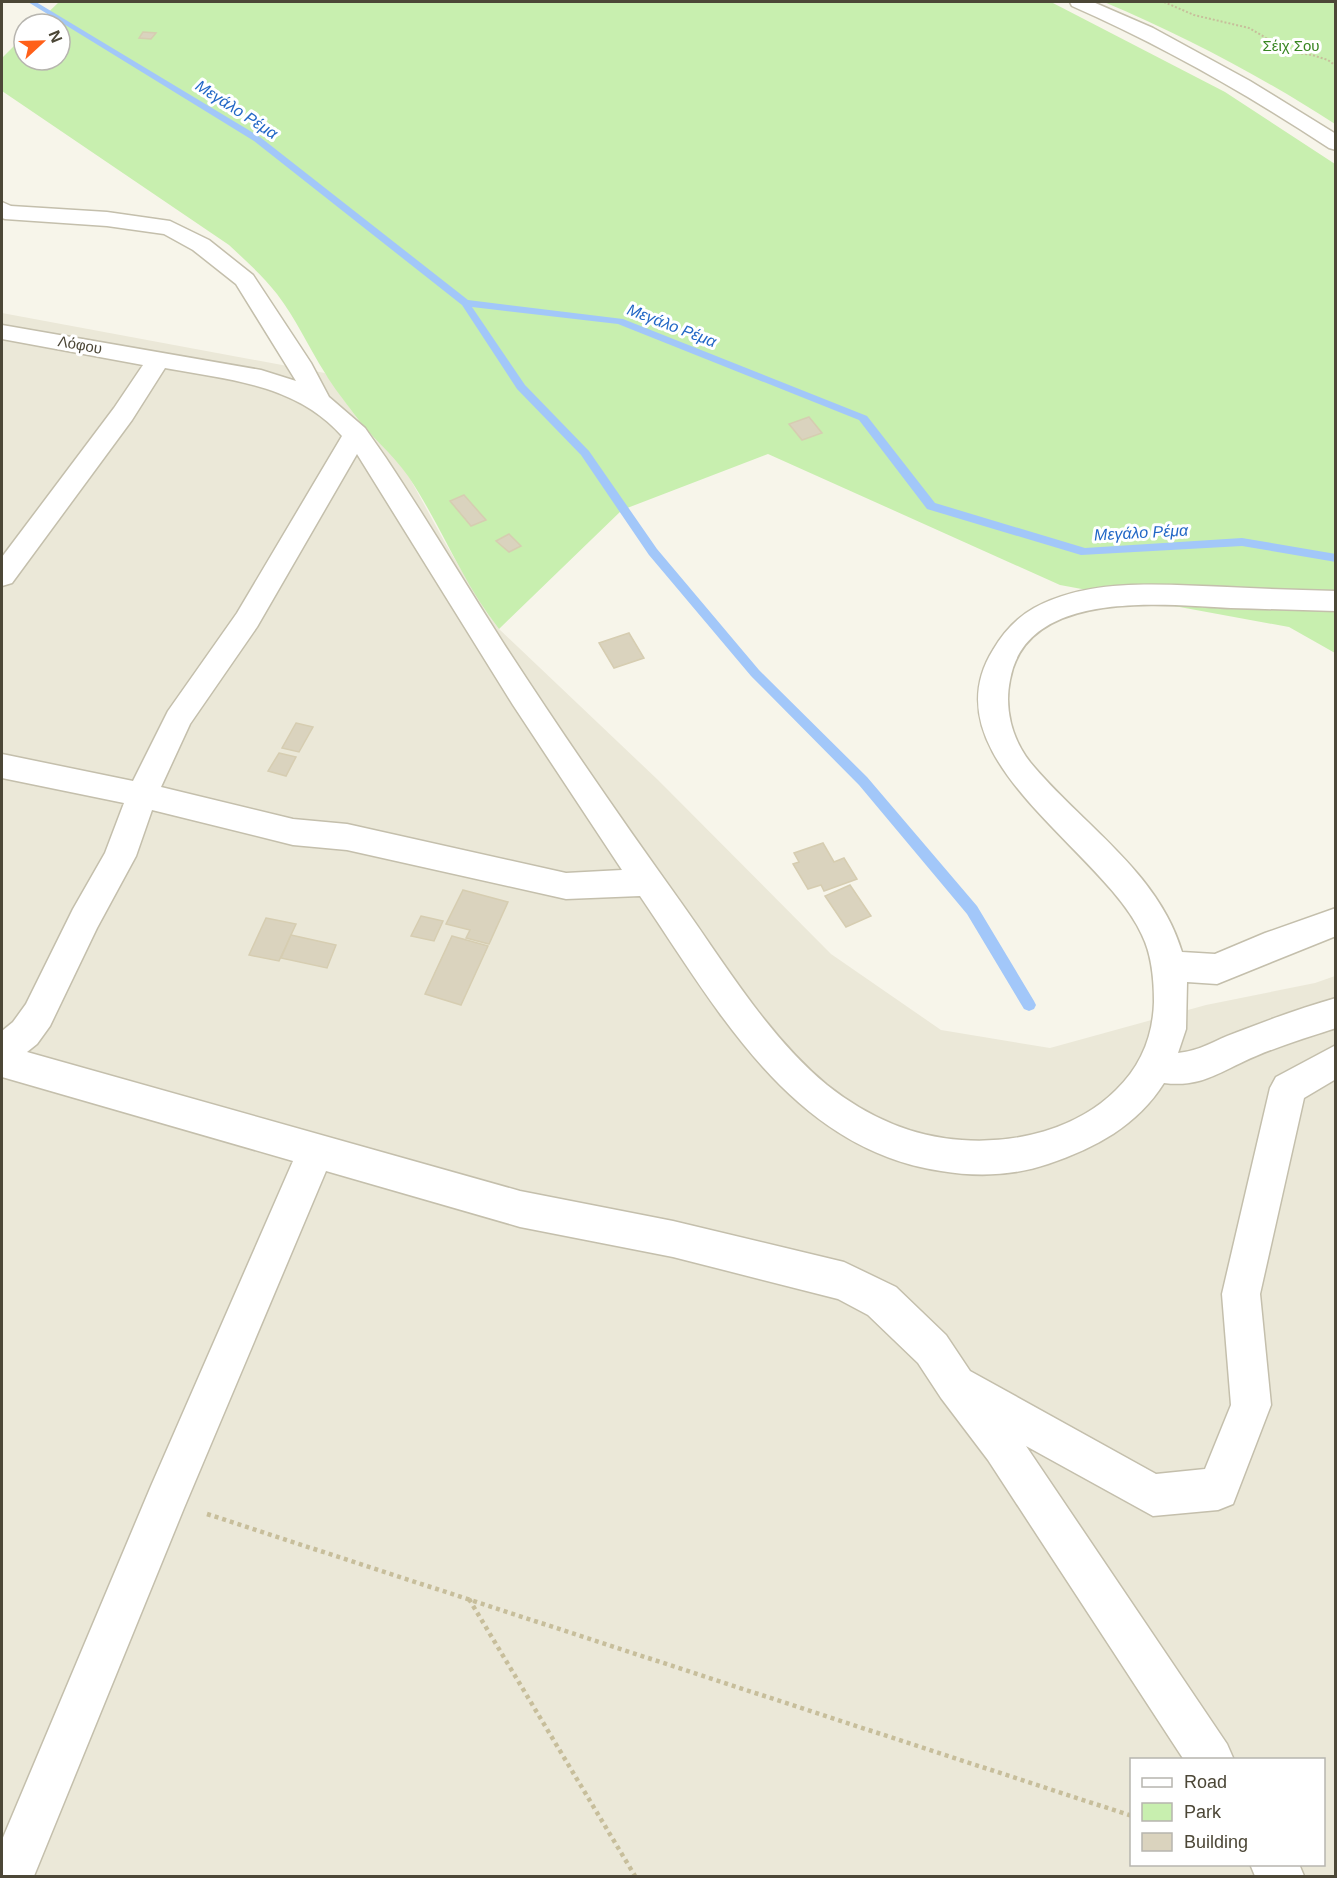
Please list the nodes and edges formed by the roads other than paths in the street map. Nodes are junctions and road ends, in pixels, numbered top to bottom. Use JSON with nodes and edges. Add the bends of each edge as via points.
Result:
{"nodes":[{"id":1,"x":1079,"y":2,"type":"edge"},
{"id":2,"x":1335,"y":144,"type":"edge"},
{"id":3,"x":2,"y":209,"type":"edge"},
{"id":4,"x":2,"y":332,"type":"edge"},
{"id":5,"x":159,"y":359,"type":"junction"},
{"id":6,"x":318,"y":400,"type":"junction"},
{"id":7,"x":356,"y":434,"type":"junction"},
{"id":8,"x":2,"y":576,"type":"edge"},
{"id":9,"x":1335,"y":601,"type":"edge"},
{"id":10,"x":2,"y":766,"type":"edge"},
{"id":11,"x":142,"y":795,"type":"junction"},
{"id":12,"x":649,"y":882,"type":"junction"},
{"id":13,"x":1335,"y":922,"type":"edge"},
{"id":14,"x":1168,"y":966,"type":"junction"},
{"id":15,"x":1335,"y":1013,"type":"edge"},
{"id":16,"x":2,"y":1052,"type":"edge"},
{"id":17,"x":2,"y":1061,"type":"edge"},
{"id":18,"x":1335,"y":1061,"type":"edge"},
{"id":19,"x":1155,"y":1066,"type":"junction"},
{"id":20,"x":316,"y":1150,"type":"junction"},
{"id":21,"x":955,"y":1384,"type":"junction"},
{"id":22,"x":1210,"y":1758,"type":"edge"},
{"id":23,"x":10,"y":1876,"type":"edge"}],
"edges":[{"from":1,"to":2,"type":"street","via":[[1138,26],[1210,64]]},
{"from":3,"to":6,"type":"street","via":[[170,228],[201,245],[245,280]]},
{"from":4,"to":5,"type":"street","name":"Λόφου"},
{"from":5,"to":6,"type":"street","name":"Λόφου","via":[[261,378]]},
{"from":5,"to":8,"type":"street","via":[[123,414]]},
{"from":6,"to":7,"type":"street"},
{"from":7,"to":11,"type":"street","via":[[247,620],[178,719]]},
{"from":7,"to":12,"type":"street","via":[[500,661]]},
{"from":9,"to":14,"type":"street","via":[[1147,595],[1098,598],[1058,609],[1023,629],[1003,656],[994,685],[993,712],[1005,747],[1024,776],[1137,897],[1156,928]]},
{"from":10,"to":11,"type":"street"},
{"from":11,"to":12,"type":"street","via":[[293,832],[347,837],[566,886]]},
{"from":11,"to":16,"type":"street","via":[[120,856],[38,1015],[25,1033]]},
{"from":12,"to":19,"type":"street","via":[[753,1031],[785,1068],[827,1107],[874,1135],[927,1154],[987,1159],[1041,1152],[1086,1133],[1125,1106]]},
{"from":13,"to":14,"type":"street","via":[[1216,969]]},
{"from":14,"to":19,"type":"street","via":[[1168,1032]]},
{"from":15,"to":19,"type":"street","via":[[1287,1028],[1207,1064],[1180,1069]]},
{"from":17,"to":20,"type":"street"},
{"from":18,"to":21,"type":"street","via":[[1288,1088],[1241,1294],[1251,1405],[1218,1489],[1153,1496]]},
{"from":20,"to":21,"type":"street","via":[[520,1209],[674,1239],[844,1281],[882,1302],[932,1349]]},
{"from":20,"to":23,"type":"street"},
{"from":21,"to":22,"type":"street","via":[[1026,1480]]}]}
